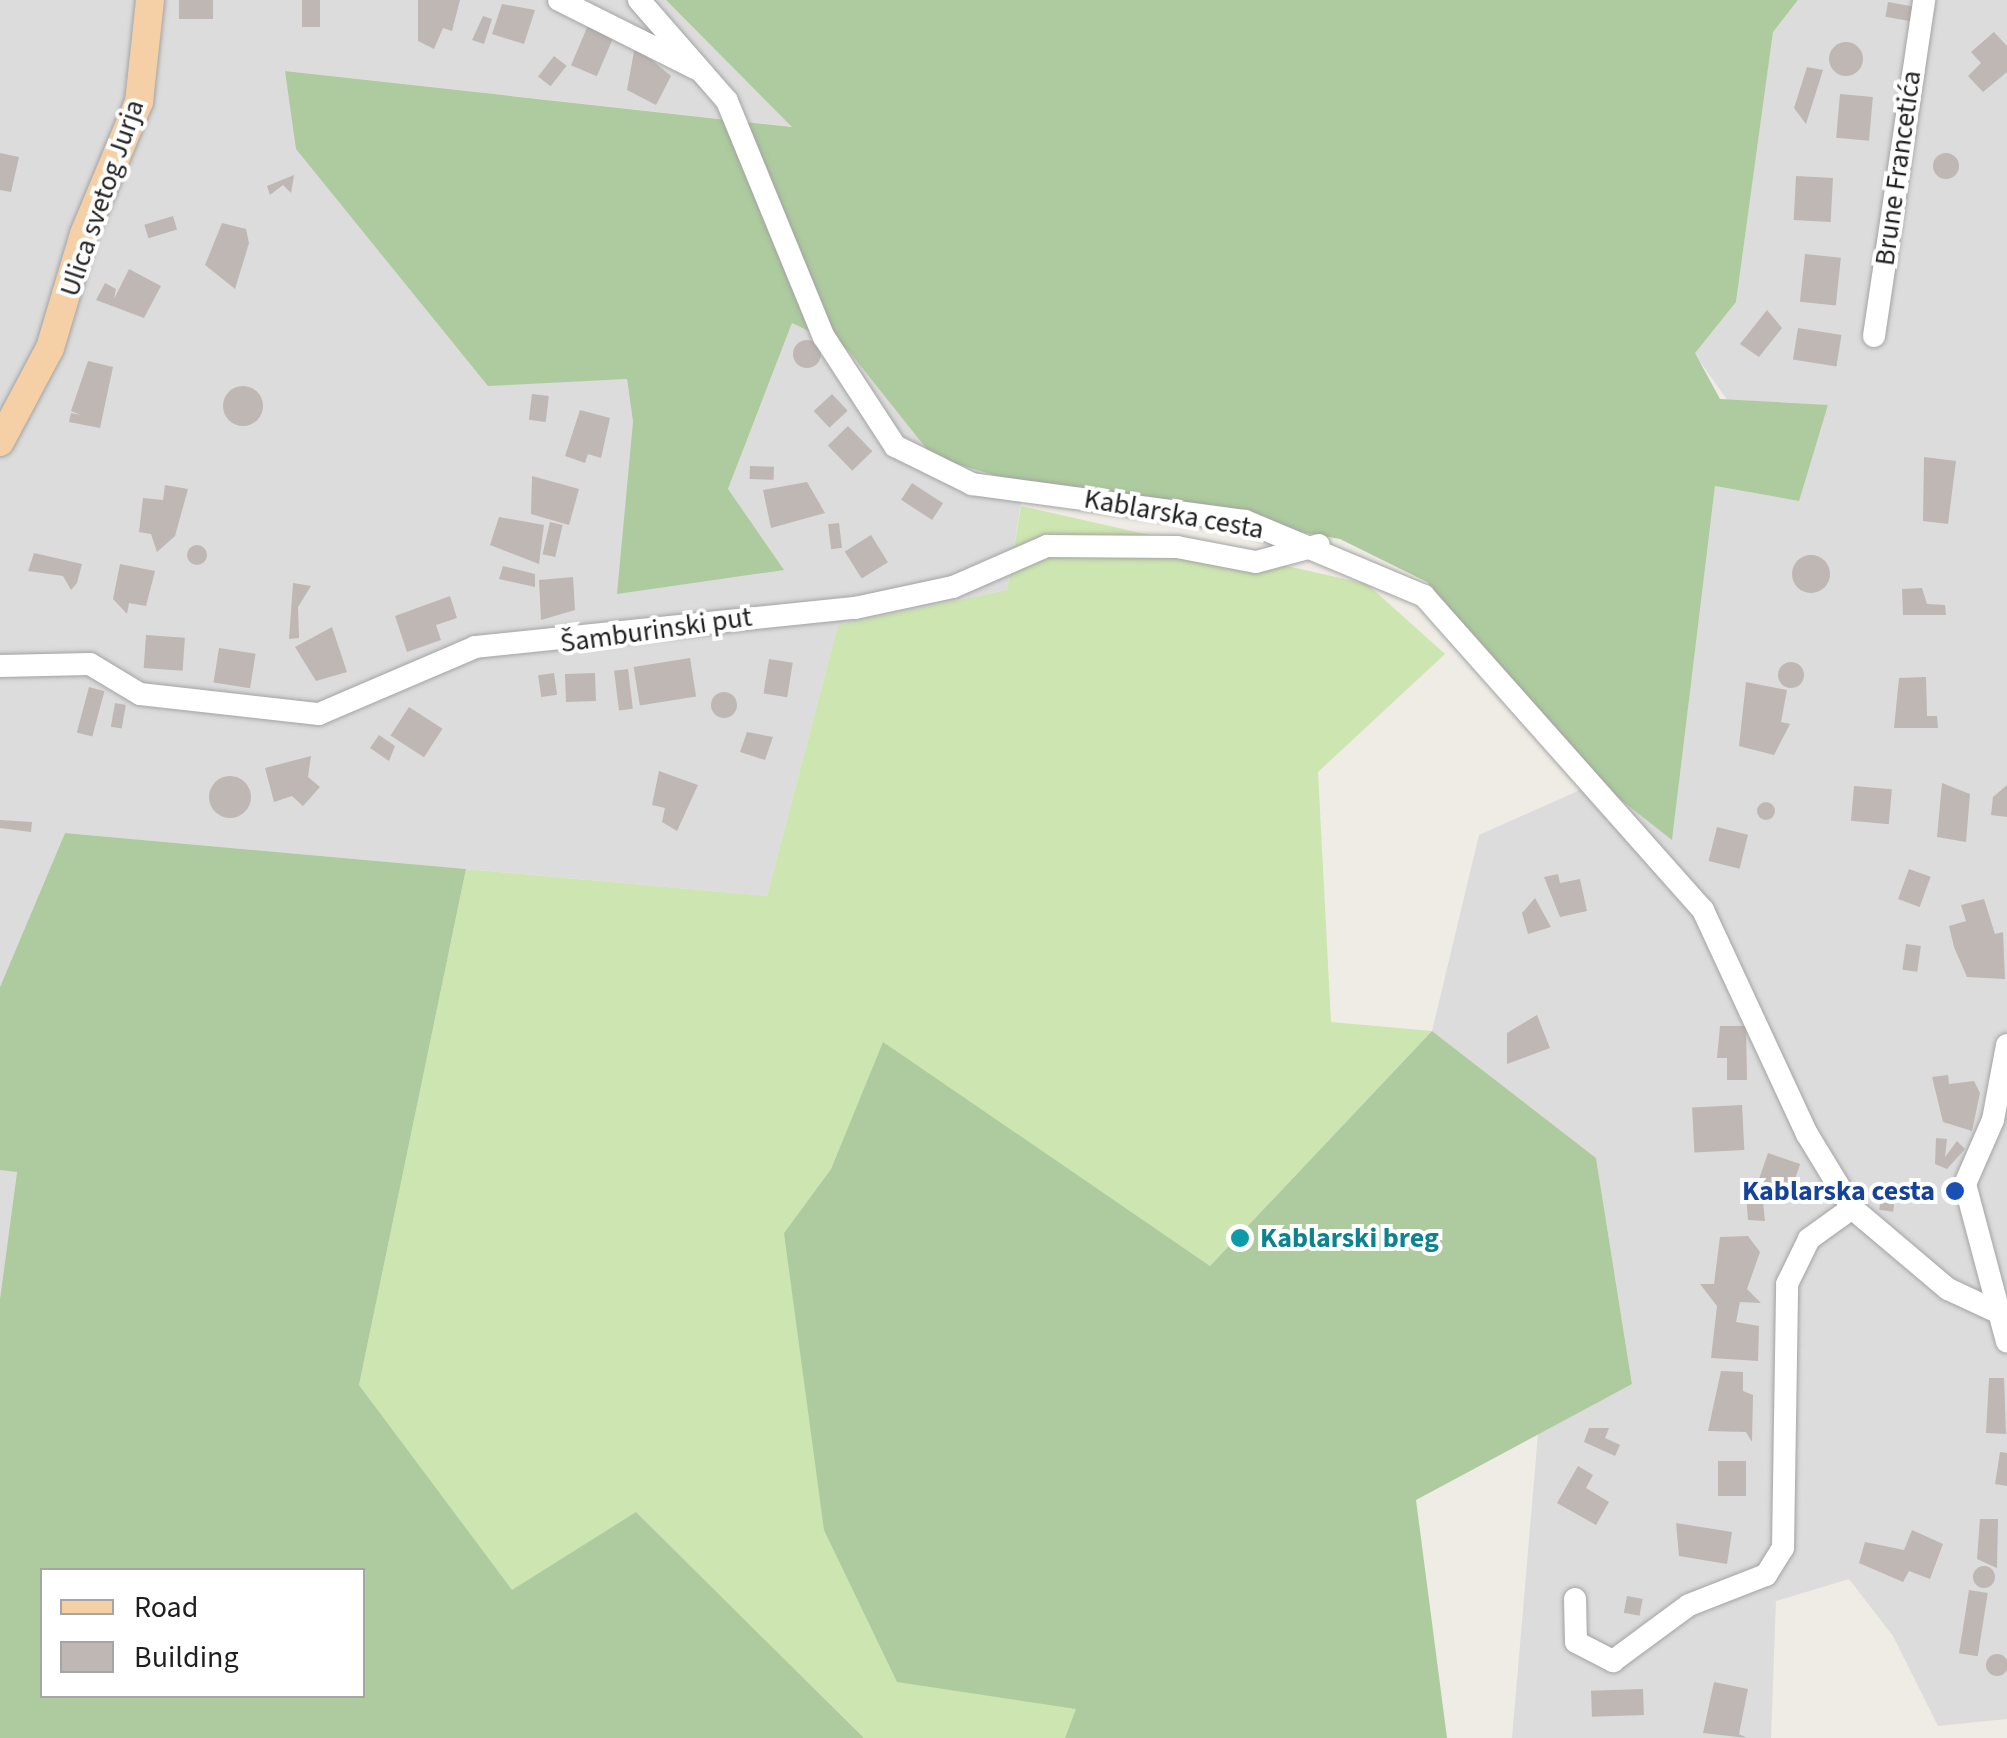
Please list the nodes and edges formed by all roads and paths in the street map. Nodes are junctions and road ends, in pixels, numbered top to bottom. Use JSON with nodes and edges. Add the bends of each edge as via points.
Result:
{"nodes":[{"id":1,"x":150,"y":0,"type":"edge"},
{"id":2,"x":559,"y":0,"type":"edge"},
{"id":3,"x":639,"y":0,"type":"edge"},
{"id":4,"x":1924,"y":0,"type":"edge"},
{"id":5,"x":697,"y":69,"type":"junction"},
{"id":6,"x":1874,"y":336,"type":"dead end"},
{"id":7,"x":0,"y":442,"type":"edge"},
{"id":8,"x":1320,"y":545,"type":"junction"},
{"id":9,"x":0,"y":666,"type":"edge"},
{"id":10,"x":2007,"y":1045,"type":"edge"},
{"id":11,"x":1852,"y":1208,"type":"junction"},
{"id":12,"x":1994,"y":1310,"type":"junction"},
{"id":13,"x":2007,"y":1342,"type":"edge"},
{"id":14,"x":1575,"y":1599,"type":"dead end"}],
"edges":[{"from":1,"to":7,"type":"main road","name":"Ulica svetog Jurja","via":[[139,102],[84,234],[50,348]]},
{"from":2,"to":5,"type":"street","name":"Kablarska cesta"},
{"from":3,"to":5,"type":"street","name":"Kablarska cesta"},
{"from":4,"to":6,"type":"street","name":"Brune Francetića"},
{"from":5,"to":8,"type":"street","name":"Kablarska cesta","via":[[727,101],[846,383],[895,446],[972,484],[1211,515]]},
{"from":8,"to":9,"type":"street","name":"Šamburinski put","via":[[1256,562],[1177,546],[1047,546],[954,587],[855,608],[475,647],[319,714],[140,694],[90,664]]},
{"from":8,"to":11,"type":"street","name":"Kablarska cesta","via":[[1424,596],[1679,878],[1732,956],[1807,1134]]},
{"from":10,"to":12,"type":"street","via":[[1994,1120],[1964,1184]]},
{"from":11,"to":12,"type":"street","name":"Kablarska cesta","via":[[1948,1289]]},
{"from":11,"to":14,"type":"street","via":[[1810,1239],[1786,1284],[1783,1548],[1766,1575],[1689,1605],[1613,1661],[1576,1642]]},
{"from":12,"to":13,"type":"street"}]}
